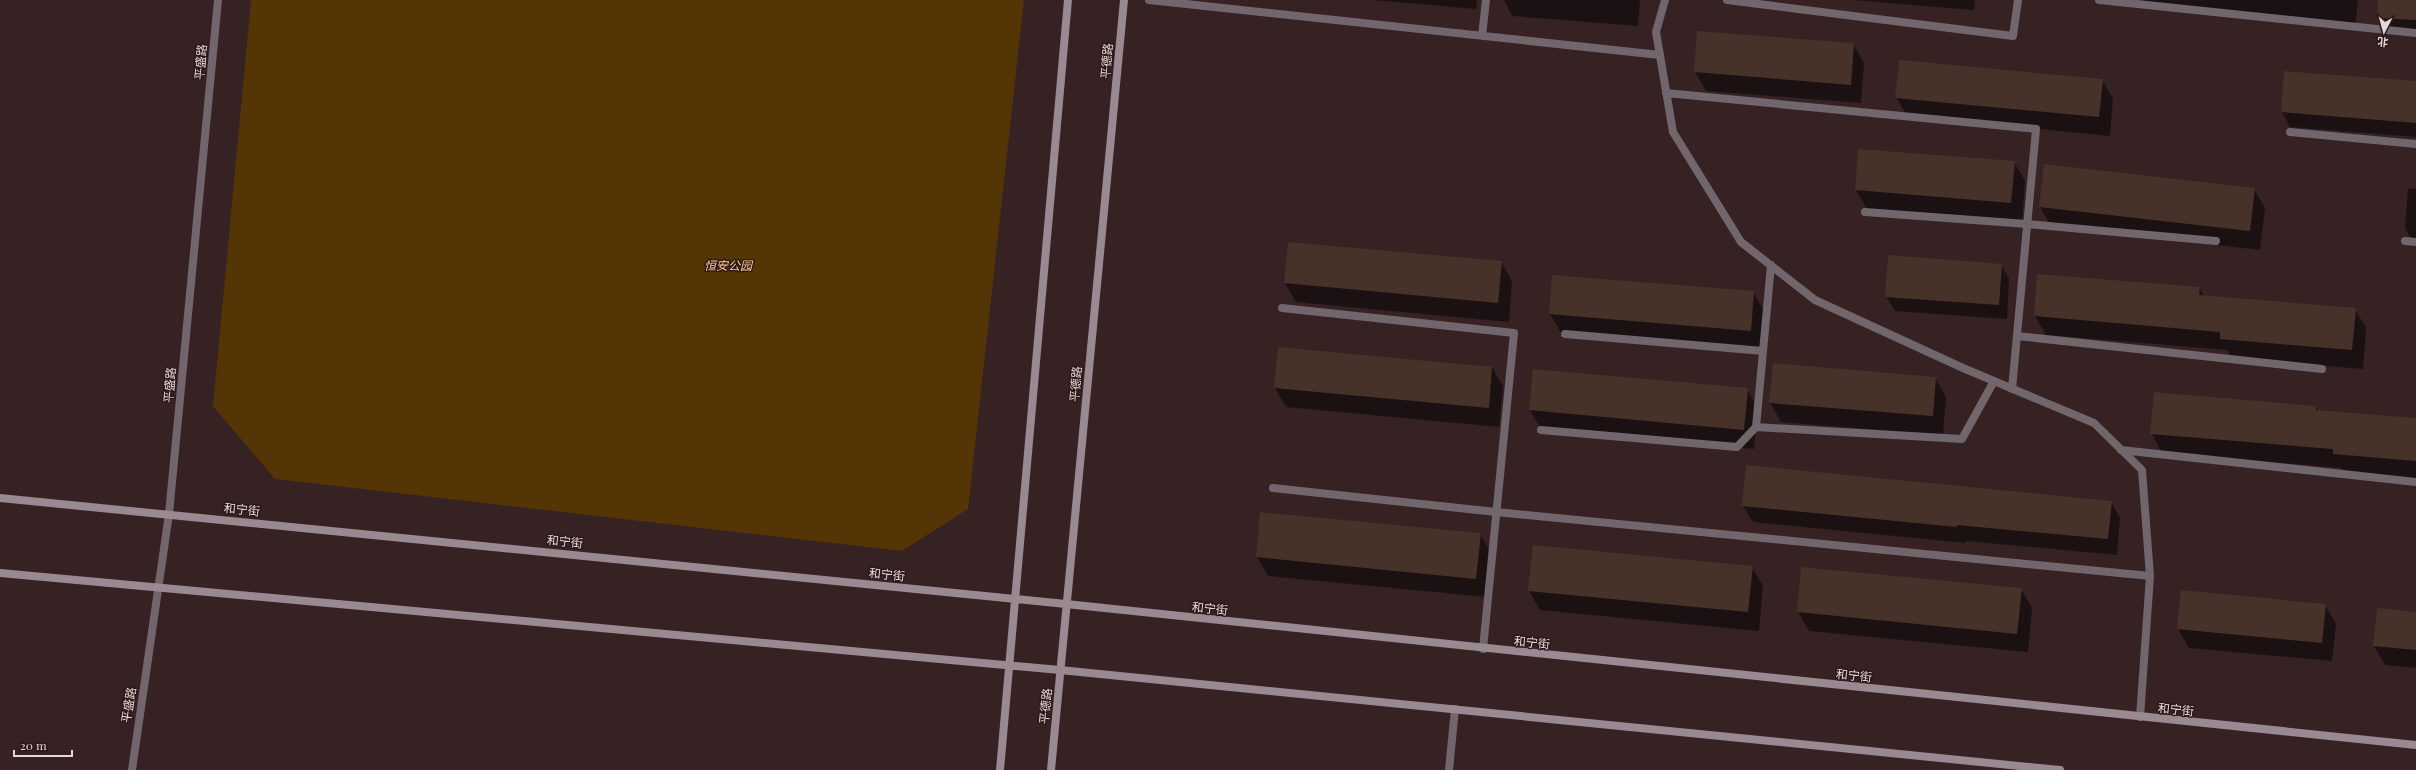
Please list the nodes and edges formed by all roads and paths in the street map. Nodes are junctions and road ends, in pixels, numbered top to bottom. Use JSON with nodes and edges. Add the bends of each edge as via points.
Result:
{"nodes":[{"id":1,"x":218,"y":0,"type":"edge"},
{"id":2,"x":1068,"y":0,"type":"edge"},
{"id":3,"x":1124,"y":0,"type":"edge"},
{"id":4,"x":1149,"y":0,"type":"edge"},
{"id":5,"x":1486,"y":0,"type":"edge"},
{"id":6,"x":1665,"y":0,"type":"edge"},
{"id":7,"x":1727,"y":0,"type":"edge"},
{"id":8,"x":2018,"y":0,"type":"edge"},
{"id":9,"x":2099,"y":0,"type":"edge"},
{"id":10,"x":2416,"y":33,"type":"edge"},
{"id":11,"x":1482,"y":36,"type":"junction"},
{"id":12,"x":1660,"y":55,"type":"junction"},
{"id":13,"x":1666,"y":93,"type":"junction"},
{"id":14,"x":2290,"y":132,"type":"dead end"},
{"id":15,"x":2416,"y":144,"type":"edge"},
{"id":16,"x":1865,"y":212,"type":"dead end"},
{"id":17,"x":2027,"y":224,"type":"junction"},
{"id":18,"x":2216,"y":241,"type":"dead end"},
{"id":19,"x":2405,"y":241,"type":"dead end"},
{"id":20,"x":2416,"y":242,"type":"edge"},
{"id":21,"x":1771,"y":265,"type":"junction"},
{"id":22,"x":1282,"y":308,"type":"dead end"},
{"id":23,"x":1565,"y":334,"type":"dead end"},
{"id":24,"x":2017,"y":336,"type":"junction"},
{"id":25,"x":1763,"y":351,"type":"junction"},
{"id":26,"x":2322,"y":369,"type":"dead end"},
{"id":27,"x":1994,"y":381,"type":"junction"},
{"id":28,"x":2012,"y":389,"type":"junction"},
{"id":29,"x":1756,"y":427,"type":"junction"},
{"id":30,"x":1541,"y":430,"type":"dead end"},
{"id":31,"x":2121,"y":450,"type":"junction"},
{"id":32,"x":2416,"y":482,"type":"edge"},
{"id":33,"x":1273,"y":488,"type":"dead end"},
{"id":34,"x":0,"y":498,"type":"edge"},
{"id":35,"x":1496,"y":512,"type":"junction"},
{"id":36,"x":169,"y":514,"type":"junction"},
{"id":37,"x":0,"y":573,"type":"edge"},
{"id":38,"x":2150,"y":576,"type":"junction"},
{"id":39,"x":158,"y":589,"type":"junction"},
{"id":40,"x":1014,"y":598,"type":"junction"},
{"id":41,"x":1066,"y":604,"type":"junction"},
{"id":42,"x":1483,"y":649,"type":"junction"},
{"id":43,"x":1011,"y":665,"type":"junction"},
{"id":44,"x":1060,"y":670,"type":"junction"},
{"id":45,"x":1455,"y":709,"type":"junction"},
{"id":46,"x":2140,"y":717,"type":"junction"},
{"id":47,"x":2416,"y":745,"type":"edge"},
{"id":48,"x":132,"y":770,"type":"edge"},
{"id":49,"x":1000,"y":770,"type":"edge"},
{"id":50,"x":1051,"y":770,"type":"edge"},
{"id":51,"x":1449,"y":770,"type":"edge"},
{"id":52,"x":2060,"y":770,"type":"edge"}],
"edges":[{"from":1,"to":36,"type":"street","name":"平盛路"},
{"from":2,"to":40,"type":"main road"},
{"from":3,"to":41,"type":"main road","name":"平德路"},
{"from":4,"to":11,"type":"street"},
{"from":5,"to":11,"type":"street"},
{"from":6,"to":12,"type":"street","via":[[1656,32]]},
{"from":7,"to":8,"type":"street","via":[[2013,36]]},
{"from":9,"to":10,"type":"street"},
{"from":11,"to":12,"type":"street"},
{"from":12,"to":13,"type":"street"},
{"from":13,"to":17,"type":"street","via":[[2036,129]]},
{"from":13,"to":21,"type":"street","via":[[1673,132],[1741,242]]},
{"from":14,"to":15,"type":"street"},
{"from":16,"to":17,"type":"street"},
{"from":17,"to":18,"type":"street"},
{"from":17,"to":24,"type":"street"},
{"from":19,"to":20,"type":"street"},
{"from":21,"to":25,"type":"street"},
{"from":21,"to":27,"type":"street","via":[[1815,300]]},
{"from":22,"to":35,"type":"street","via":[[1514,333]]},
{"from":23,"to":25,"type":"street"},
{"from":24,"to":26,"type":"street"},
{"from":24,"to":28,"type":"street"},
{"from":25,"to":29,"type":"street"},
{"from":27,"to":28,"type":"street"},
{"from":27,"to":29,"type":"street","via":[[1962,439]]},
{"from":28,"to":31,"type":"street","via":[[2094,423]]},
{"from":29,"to":30,"type":"street","via":[[1737,447]]},
{"from":31,"to":32,"type":"street"},
{"from":31,"to":38,"type":"street","via":[[2142,470]]},
{"from":33,"to":35,"type":"street"},
{"from":34,"to":36,"type":"main road","name":"和宁街"},
{"from":35,"to":38,"type":"street"},
{"from":35,"to":42,"type":"street"},
{"from":36,"to":39,"type":"street","name":"平盛路"},
{"from":36,"to":40,"type":"main road","name":"和宁街"},
{"from":37,"to":39,"type":"main road"},
{"from":38,"to":46,"type":"street"},
{"from":39,"to":43,"type":"main road"},
{"from":39,"to":48,"type":"street","name":"平盛路"},
{"from":40,"to":41,"type":"main road","name":"和宁街"},
{"from":40,"to":43,"type":"main road"},
{"from":41,"to":42,"type":"main road","name":"和宁街"},
{"from":41,"to":44,"type":"main road","name":"平德路"},
{"from":42,"to":46,"type":"main road","name":"和宁街"},
{"from":43,"to":44,"type":"main road"},
{"from":43,"to":49,"type":"main road"},
{"from":44,"to":45,"type":"main road"},
{"from":44,"to":50,"type":"main road","name":"平德路"},
{"from":45,"to":51,"type":"street"},
{"from":45,"to":52,"type":"main road"},
{"from":46,"to":47,"type":"main road","name":"和宁街"}]}
